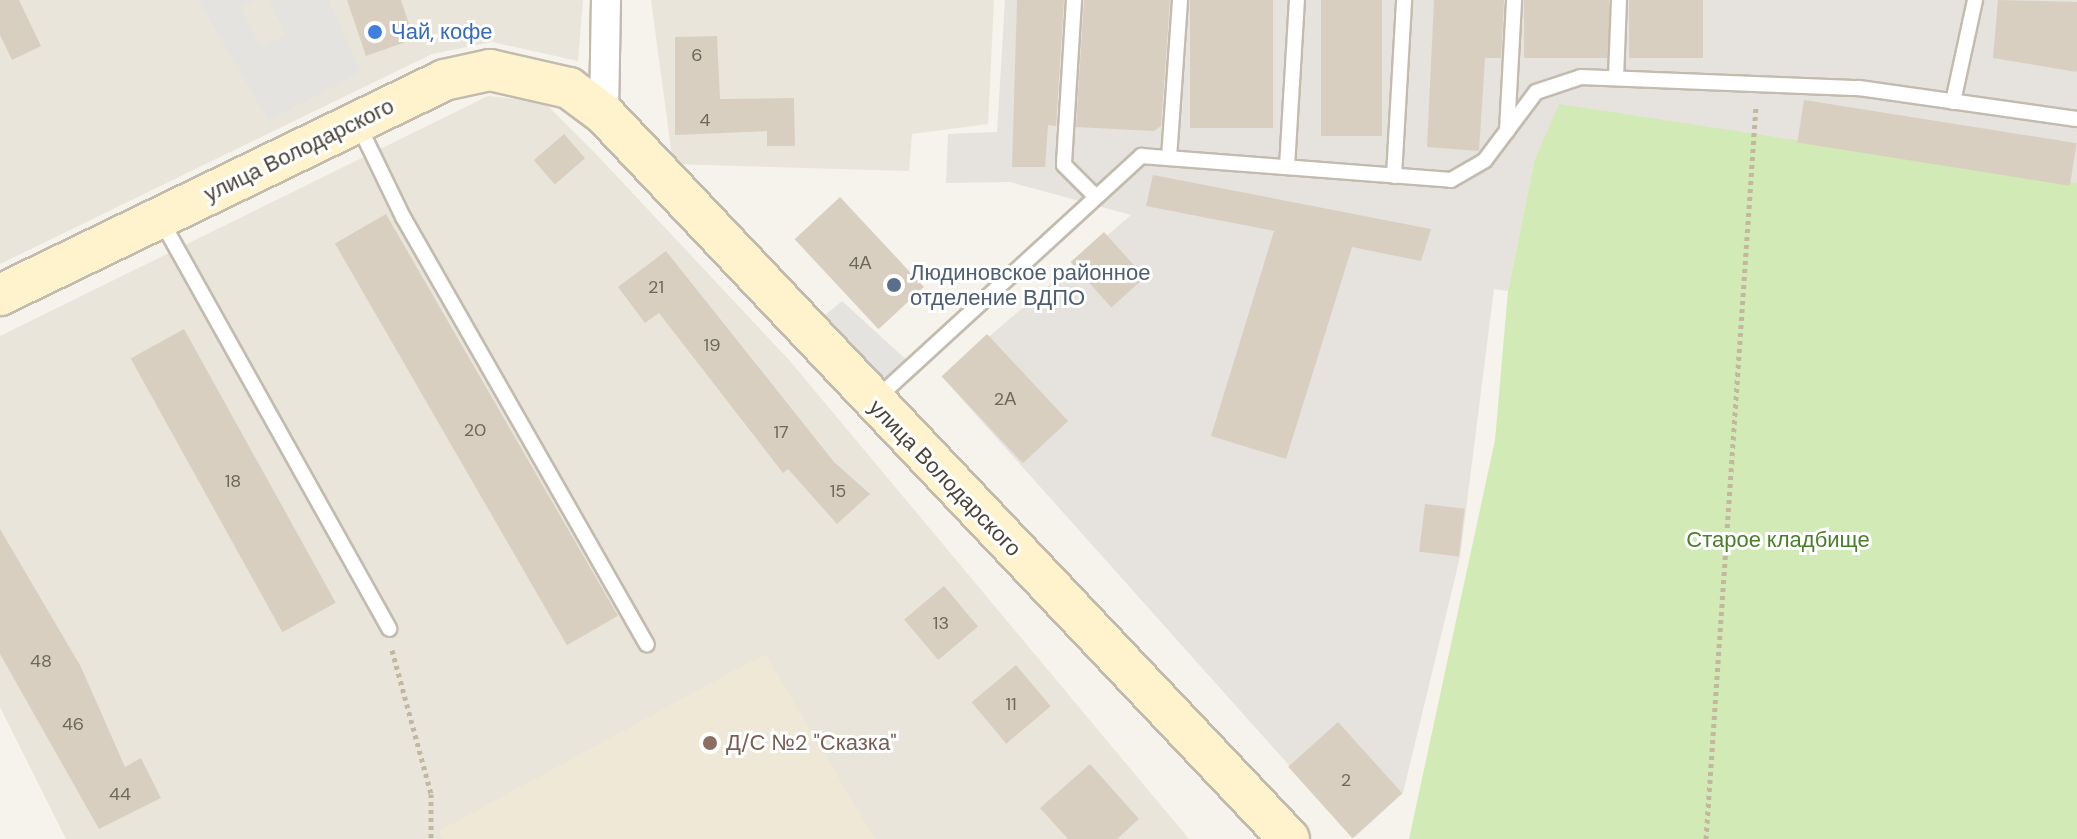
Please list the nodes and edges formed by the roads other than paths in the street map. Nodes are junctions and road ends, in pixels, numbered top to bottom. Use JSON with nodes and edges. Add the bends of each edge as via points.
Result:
{"nodes":[{"id":1,"x":606,"y":0,"type":"edge"},
{"id":2,"x":1074,"y":0,"type":"edge"},
{"id":3,"x":1180,"y":0,"type":"edge"},
{"id":4,"x":1297,"y":0,"type":"edge"},
{"id":5,"x":1404,"y":0,"type":"edge"},
{"id":6,"x":1514,"y":0,"type":"edge"},
{"id":7,"x":1619,"y":0,"type":"edge"},
{"id":8,"x":1975,"y":0,"type":"edge"},
{"id":9,"x":1616,"y":78,"type":"junction"},
{"id":10,"x":1953,"y":102,"type":"junction"},
{"id":11,"x":604,"y":114,"type":"junction"},
{"id":12,"x":2077,"y":119,"type":"edge"},
{"id":13,"x":357,"y":122,"type":"junction"},
{"id":14,"x":1507,"y":131,"type":"junction"},
{"id":15,"x":1169,"y":158,"type":"junction"},
{"id":16,"x":1287,"y":167,"type":"junction"},
{"id":17,"x":1394,"y":176,"type":"junction"},
{"id":18,"x":1096,"y":197,"type":"junction"},
{"id":19,"x":159,"y":218,"type":"junction"},
{"id":20,"x":0,"y":295,"type":"edge"},
{"id":21,"x":873,"y":402,"type":"junction"},
{"id":22,"x":389,"y":629,"type":"road end"},
{"id":23,"x":647,"y":644,"type":"dead end"},
{"id":24,"x":1289,"y":839,"type":"edge"}],
"edges":[{"from":1,"to":11,"type":"street"},
{"from":2,"to":18,"type":"lane","via":[[1064,165]]},
{"from":3,"to":15,"type":"lane"},
{"from":4,"to":16,"type":"lane"},
{"from":5,"to":17,"type":"lane"},
{"from":6,"to":14,"type":"lane"},
{"from":7,"to":9,"type":"lane"},
{"from":8,"to":10,"type":"lane"},
{"from":9,"to":10,"type":"lane"},
{"from":9,"to":14,"type":"lane","via":[[1581,77],[1536,92]]},
{"from":10,"to":12,"type":"lane"},
{"from":11,"to":13,"type":"street","name":"улица Володарского","via":[[569,88],[490,70],[444,80]]},
{"from":11,"to":21,"type":"street","name":"улица Володарского"},
{"from":13,"to":19,"type":"street","name":"улица Володарского"},
{"from":13,"to":23,"type":"lane","via":[[403,217]]},
{"from":14,"to":17,"type":"lane","via":[[1485,160],[1451,180]]},
{"from":15,"to":16,"type":"lane"},
{"from":15,"to":18,"type":"lane","via":[[1141,156]]},
{"from":16,"to":17,"type":"lane"},
{"from":18,"to":21,"type":"lane"},
{"from":19,"to":20,"type":"street","name":"улица Володарского"},
{"from":19,"to":22,"type":"lane"},
{"from":21,"to":24,"type":"street","name":"улица Володарского"}]}
